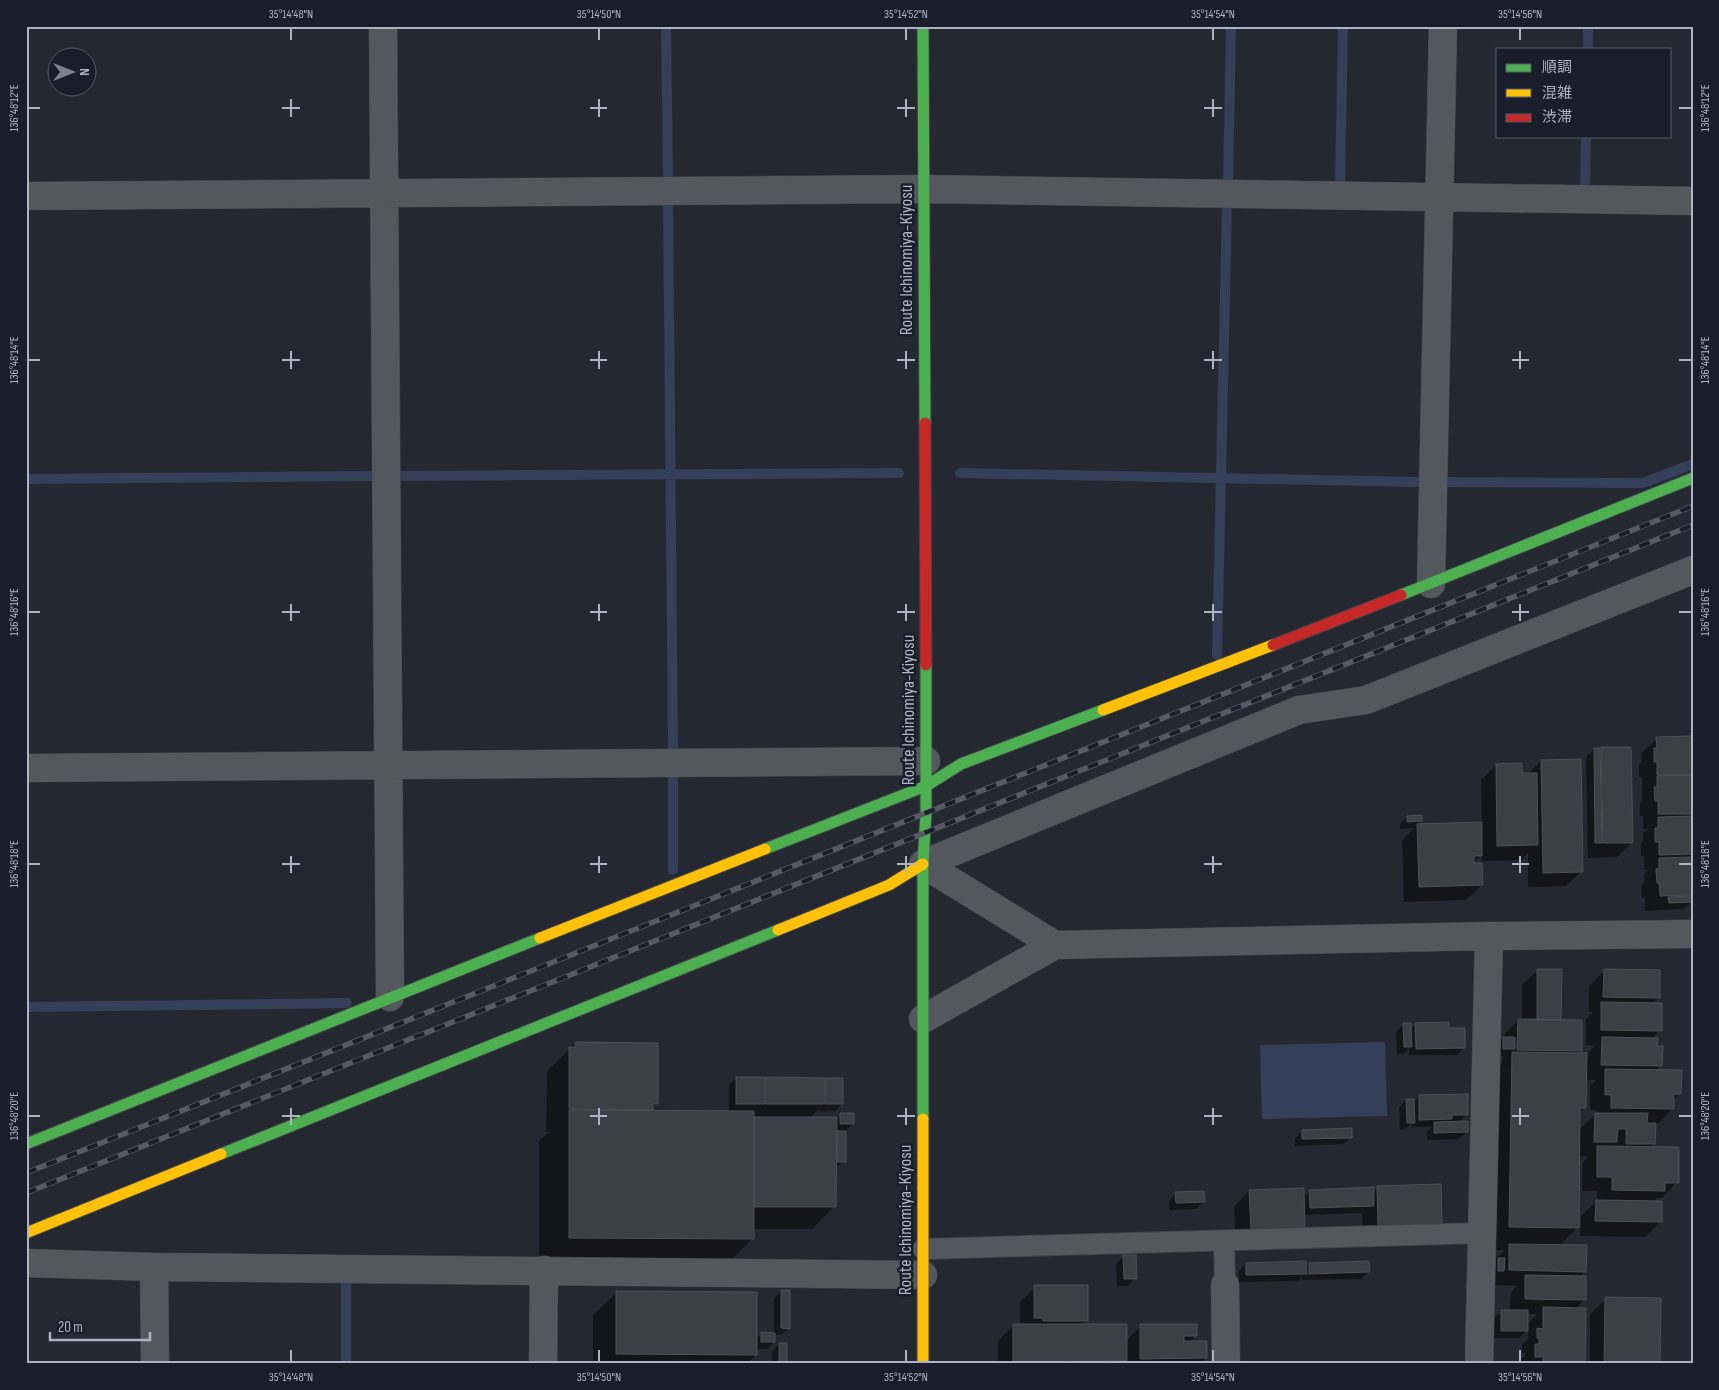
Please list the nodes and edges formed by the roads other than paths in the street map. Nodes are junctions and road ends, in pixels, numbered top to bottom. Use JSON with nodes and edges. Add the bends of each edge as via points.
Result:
{"nodes":[{"id":1,"x":383,"y":26,"type":"edge"},
{"id":2,"x":923,"y":26,"type":"edge"},
{"id":3,"x":1443,"y":26,"type":"edge"},
{"id":4,"x":924,"y":189,"type":"junction"},
{"id":5,"x":384,"y":193,"type":"junction"},
{"id":6,"x":26,"y":196,"type":"edge"},
{"id":7,"x":1440,"y":196,"type":"junction"},
{"id":8,"x":1693,"y":201,"type":"edge"},
{"id":9,"x":1693,"y":478,"type":"edge"},
{"id":10,"x":1693,"y":570,"type":"edge"},
{"id":11,"x":1431,"y":584,"type":"junction"},
{"id":12,"x":388,"y":765,"type":"junction"},
{"id":13,"x":26,"y":768,"type":"edge"},
{"id":14,"x":926,"y":773,"type":"junction"},
{"id":15,"x":923,"y":864,"type":"junction"},
{"id":16,"x":1693,"y":934,"type":"edge"},
{"id":17,"x":1489,"y":936,"type":"junction"},
{"id":18,"x":1055,"y":945,"type":"junction"},
{"id":19,"x":390,"y":997,"type":"junction"},
{"id":20,"x":922,"y":1019,"type":"junction"},
{"id":21,"x":26,"y":1144,"type":"edge"},
{"id":22,"x":26,"y":1232,"type":"edge"},
{"id":23,"x":1482,"y":1233,"type":"junction"},
{"id":24,"x":1224,"y":1240,"type":"junction"},
{"id":25,"x":923,"y":1262,"type":"junction"},
{"id":26,"x":26,"y":1263,"type":"edge"},
{"id":27,"x":154,"y":1267,"type":"junction"},
{"id":28,"x":544,"y":1270,"type":"junction"},
{"id":29,"x":1224,"y":1284,"type":"joint"},
{"id":30,"x":155,"y":1364,"type":"edge"},
{"id":31,"x":544,"y":1364,"type":"edge"},
{"id":32,"x":923,"y":1364,"type":"edge"},
{"id":33,"x":1226,"y":1364,"type":"edge"},
{"id":34,"x":1479,"y":1364,"type":"edge"}],
"edges":[{"from":1,"to":5,"type":"street"},
{"from":2,"to":4,"type":"street","name":"Route Ichinomiya-Kiyosu"},
{"from":3,"to":7,"type":"street"},
{"from":4,"to":5,"type":"street"},
{"from":4,"to":7,"type":"street"},
{"from":4,"to":14,"type":"street","name":"Route Ichinomiya-Kiyosu"},
{"from":5,"to":6,"type":"street"},
{"from":5,"to":12,"type":"street"},
{"from":7,"to":8,"type":"street"},
{"from":7,"to":11,"type":"street"},
{"from":9,"to":11,"type":"street"},
{"from":10,"to":15,"type":"street","via":[[1366,700],[1299,710]]},
{"from":11,"to":14,"type":"street","via":[[961,764]]},
{"from":12,"to":13,"type":"street"},
{"from":12,"to":14,"type":"street"},
{"from":12,"to":19,"type":"street"},
{"from":14,"to":15,"type":"street","name":"Route Ichinomiya-Kiyosu"},
{"from":14,"to":19,"type":"street"},
{"from":15,"to":18,"type":"street"},
{"from":15,"to":20,"type":"street","name":"Route Ichinomiya-Kiyosu"},
{"from":15,"to":22,"type":"street","via":[[889,885]]},
{"from":16,"to":17,"type":"street"},
{"from":17,"to":18,"type":"street"},
{"from":17,"to":23,"type":"street"},
{"from":18,"to":20,"type":"street"},
{"from":19,"to":21,"type":"street"},
{"from":20,"to":25,"type":"street","name":"Route Ichinomiya-Kiyosu"},
{"from":23,"to":24,"type":"lane"},
{"from":23,"to":34,"type":"street"},
{"from":24,"to":25,"type":"lane"},
{"from":24,"to":29,"type":"lane"},
{"from":25,"to":28,"type":"street"},
{"from":25,"to":32,"type":"street","name":"Route Ichinomiya-Kiyosu"},
{"from":26,"to":27,"type":"street"},
{"from":27,"to":28,"type":"street"},
{"from":27,"to":30,"type":"street"},
{"from":28,"to":31,"type":"street"},
{"from":29,"to":33,"type":"street"}]}
